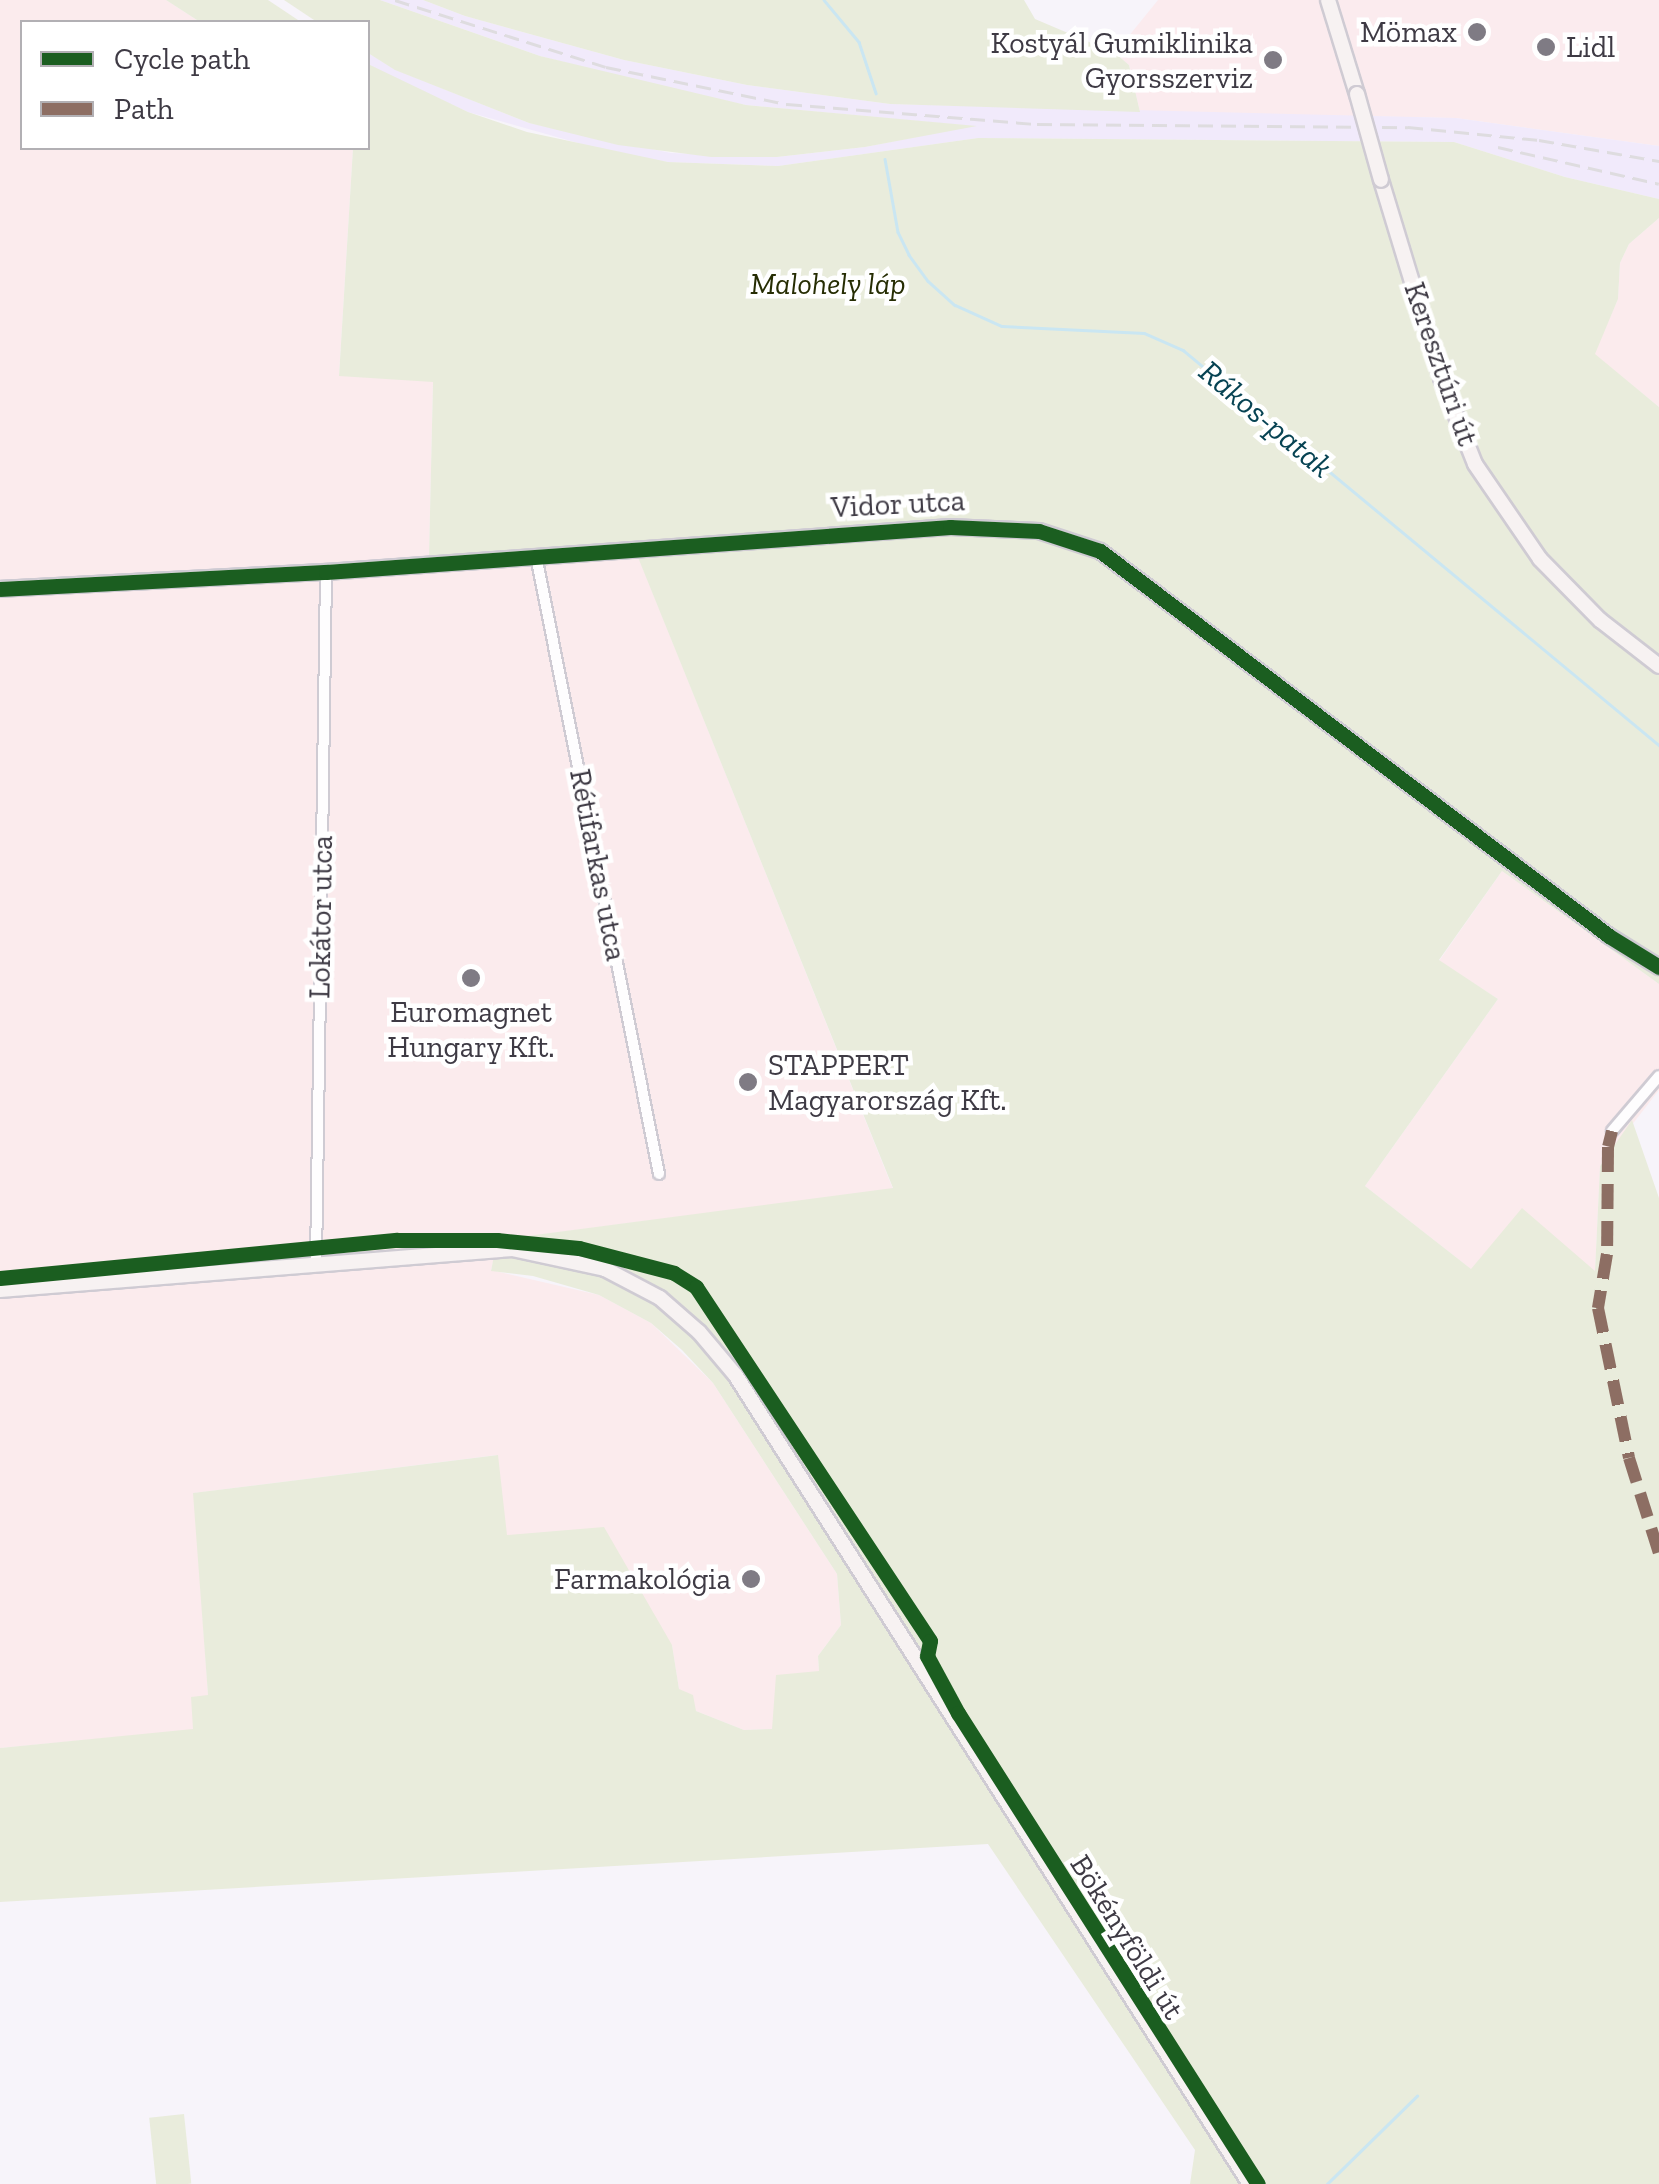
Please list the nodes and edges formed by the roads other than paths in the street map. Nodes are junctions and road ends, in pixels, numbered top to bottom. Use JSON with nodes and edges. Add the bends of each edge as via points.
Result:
{"nodes":[{"id":1,"x":1328,"y":0,"type":"edge"},
{"id":2,"x":536,"y":556,"type":"junction"},
{"id":3,"x":326,"y":572,"type":"junction"},
{"id":4,"x":0,"y":589,"type":"edge"},
{"id":5,"x":1659,"y":666,"type":"edge"},
{"id":6,"x":1659,"y":967,"type":"edge"},
{"id":7,"x":1659,"y":1076,"type":"edge"},
{"id":8,"x":1612,"y":1130,"type":"dead end"},
{"id":9,"x":659,"y":1174,"type":"dead end"},
{"id":10,"x":316,"y":1262,"type":"junction"},
{"id":11,"x":0,"y":1290,"type":"edge"},
{"id":12,"x":1250,"y":2184,"type":"edge"}],
"edges":[{"from":1,"to":5,"type":"street","name":"Keresztúri út","bridge":true,"via":[[1441,378],[1476,464],[1540,559],[1600,620]]},
{"from":2,"to":3,"type":"street","name":"Vidor utca"},
{"from":2,"to":6,"type":"street","name":"Vidor utca","via":[[950,526],[1064,537],[1100,551]]},
{"from":2,"to":9,"type":"street","name":"Rétifarkas utca"},
{"from":3,"to":4,"type":"street","name":"Vidor utca"},
{"from":3,"to":10,"type":"street","name":"Lokátor utca"},
{"from":7,"to":8,"type":"street"},
{"from":10,"to":11,"type":"street","name":"Bökényföldi út"},
{"from":10,"to":12,"type":"street","name":"Bökényföldi út","via":[[534,1252],[628,1278],[699,1332],[754,1403]]}]}
